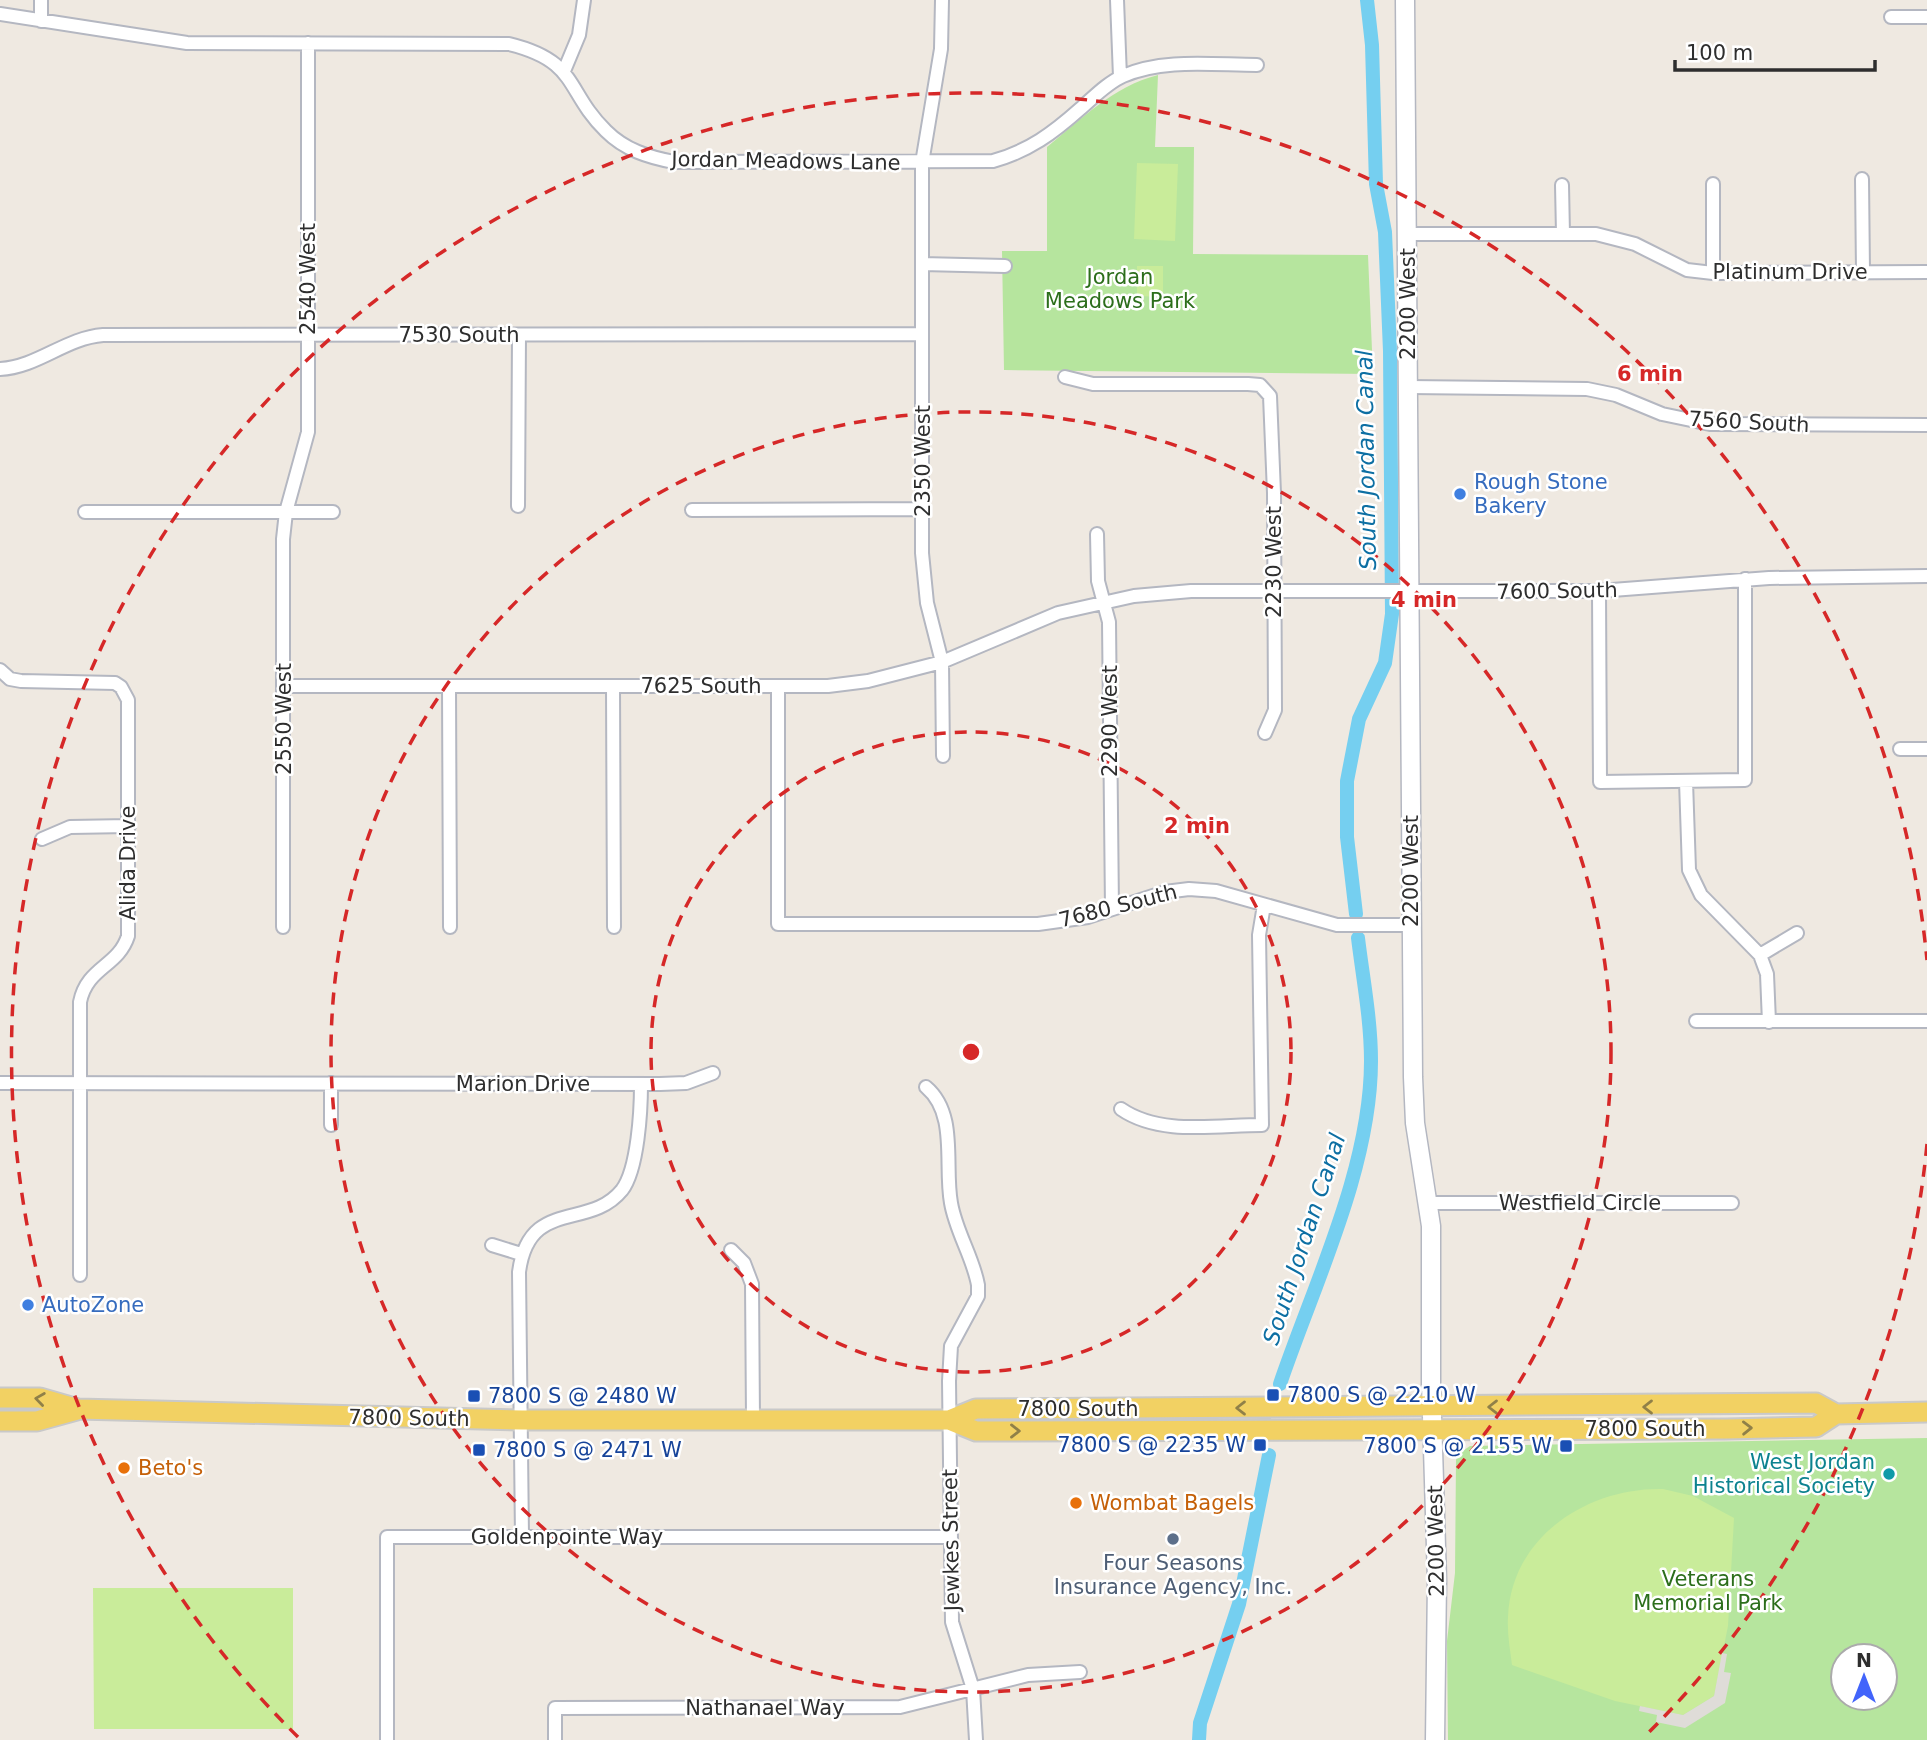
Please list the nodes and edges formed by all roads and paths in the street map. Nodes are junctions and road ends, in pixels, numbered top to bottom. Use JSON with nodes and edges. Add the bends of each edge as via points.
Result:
{"nodes":[{"id":1,"x":41,"y":0,"type":"edge"},
{"id":2,"x":584,"y":0,"type":"edge"},
{"id":3,"x":942,"y":0,"type":"edge"},
{"id":4,"x":1117,"y":0,"type":"edge"},
{"id":5,"x":1405,"y":0,"type":"edge"},
{"id":6,"x":0,"y":14,"type":"edge"},
{"id":7,"x":1891,"y":17,"type":"dead end"},
{"id":8,"x":1927,"y":17,"type":"edge"},
{"id":9,"x":41,"y":21,"type":"junction"},
{"id":10,"x":308,"y":43,"type":"junction"},
{"id":11,"x":1257,"y":65,"type":"dead end"},
{"id":12,"x":564,"y":71,"type":"junction"},
{"id":13,"x":1121,"y":77,"type":"junction"},
{"id":14,"x":922,"y":163,"type":"junction"},
{"id":15,"x":1862,"y":179,"type":"dead end"},
{"id":16,"x":1713,"y":184,"type":"dead end"},
{"id":17,"x":1562,"y":185,"type":"dead end"},
{"id":18,"x":1408,"y":234,"type":"junction"},
{"id":19,"x":1563,"y":234,"type":"junction"},
{"id":20,"x":922,"y":264,"type":"junction"},
{"id":21,"x":1005,"y":266,"type":"dead end"},
{"id":22,"x":1863,"y":272,"type":"junction"},
{"id":23,"x":1927,"y":272,"type":"edge"},
{"id":24,"x":1713,"y":273,"type":"junction"},
{"id":25,"x":922,"y":334,"type":"junction"},
{"id":26,"x":308,"y":335,"type":"junction"},
{"id":27,"x":519,"y":335,"type":"junction"},
{"id":28,"x":1,"y":369,"type":"edge"},
{"id":29,"x":1065,"y":377,"type":"dead end"},
{"id":30,"x":1408,"y":387,"type":"junction"},
{"id":31,"x":1927,"y":425,"type":"edge"},
{"id":32,"x":518,"y":506,"type":"dead end"},
{"id":33,"x":923,"y":509,"type":"junction"},
{"id":34,"x":692,"y":510,"type":"dead end"},
{"id":35,"x":85,"y":512,"type":"dead end"},
{"id":36,"x":286,"y":512,"type":"junction"},
{"id":37,"x":333,"y":512,"type":"dead end"},
{"id":38,"x":1097,"y":534,"type":"dead end"},
{"id":39,"x":1927,"y":576,"type":"edge"},
{"id":40,"x":1745,"y":579,"type":"junction"},
{"id":41,"x":1274,"y":592,"type":"junction"},
{"id":42,"x":1397,"y":592,"type":"junction"},
{"id":43,"x":1599,"y":592,"type":"junction"},
{"id":44,"x":1104,"y":602,"type":"junction"},
{"id":45,"x":942,"y":663,"type":"junction"},
{"id":46,"x":0,"y":670,"type":"edge"},
{"id":47,"x":284,"y":686,"type":"junction"},
{"id":48,"x":449,"y":686,"type":"junction"},
{"id":49,"x":613,"y":686,"type":"junction"},
{"id":50,"x":778,"y":686,"type":"junction"},
{"id":51,"x":1265,"y":733,"type":"dead end"},
{"id":52,"x":1900,"y":749,"type":"dead end"},
{"id":53,"x":1927,"y":749,"type":"edge"},
{"id":54,"x":943,"y":756,"type":"dead end"},
{"id":55,"x":1686,"y":781,"type":"junction"},
{"id":56,"x":129,"y":826,"type":"junction"},
{"id":57,"x":42,"y":839,"type":"dead end"},
{"id":58,"x":1264,"y":905,"type":"junction"},
{"id":59,"x":1112,"y":909,"type":"junction"},
{"id":60,"x":1411,"y":925,"type":"junction"},
{"id":61,"x":283,"y":927,"type":"dead end"},
{"id":62,"x":450,"y":927,"type":"dead end"},
{"id":63,"x":614,"y":927,"type":"dead end"},
{"id":64,"x":1797,"y":933,"type":"dead end"},
{"id":65,"x":1760,"y":955,"type":"junction"},
{"id":66,"x":1696,"y":1021,"type":"dead end"},
{"id":67,"x":1769,"y":1021,"type":"junction"},
{"id":68,"x":1927,"y":1021,"type":"edge"},
{"id":69,"x":712,"y":1073,"type":"dead end"},
{"id":70,"x":0,"y":1083,"type":"edge"},
{"id":71,"x":78,"y":1083,"type":"junction"},
{"id":72,"x":331,"y":1083,"type":"junction"},
{"id":73,"x":641,"y":1084,"type":"junction"},
{"id":74,"x":926,"y":1087,"type":"dead end"},
{"id":75,"x":1121,"y":1110,"type":"dead end"},
{"id":76,"x":331,"y":1125,"type":"dead end"},
{"id":77,"x":1428,"y":1203,"type":"junction"},
{"id":78,"x":1732,"y":1203,"type":"dead end"},
{"id":79,"x":492,"y":1245,"type":"dead end"},
{"id":80,"x":731,"y":1250,"type":"dead end"},
{"id":81,"x":521,"y":1254,"type":"junction"},
{"id":82,"x":80,"y":1275,"type":"dead end"},
{"id":83,"x":0,"y":1398,"type":"edge"},
{"id":84,"x":1432,"y":1408,"type":"junction"},
{"id":85,"x":78,"y":1409,"type":"junction"},
{"id":86,"x":1927,"y":1412,"type":"edge"},
{"id":87,"x":1836,"y":1414,"type":"junction"},
{"id":88,"x":522,"y":1420,"type":"junction"},
{"id":89,"x":753,"y":1420,"type":"junction"},
{"id":90,"x":949,"y":1420,"type":"junction"},
{"id":91,"x":0,"y":1421,"type":"edge"},
{"id":92,"x":1433,"y":1430,"type":"junction"},
{"id":93,"x":522,"y":1537,"type":"junction"},
{"id":94,"x":951,"y":1537,"type":"junction"},
{"id":95,"x":1080,"y":1672,"type":"dead end"},
{"id":96,"x":973,"y":1689,"type":"junction"},
{"id":97,"x":387,"y":1740,"type":"edge"},
{"id":98,"x":555,"y":1740,"type":"edge"},
{"id":99,"x":976,"y":1740,"type":"edge"},
{"id":100,"x":1435,"y":1740,"type":"edge"}],
"edges":[{"from":1,"to":9,"type":"street"},
{"from":2,"to":12,"type":"street","via":[[579,36]]},
{"from":3,"to":14,"type":"street","name":"2350 West","via":[[941,49]]},
{"from":4,"to":13,"type":"street"},
{"from":5,"to":18,"type":"street","name":"2200 West"},
{"from":6,"to":9,"type":"street","name":"Jordan Meadows Lane"},
{"from":7,"to":8,"type":"street"},
{"from":9,"to":10,"type":"street","name":"Jordan Meadows Lane","via":[[187,43]]},
{"from":10,"to":12,"type":"street","name":"Jordan Meadows Lane","via":[[509,44],[547,57]]},
{"from":10,"to":26,"type":"street","name":"2540 West"},
{"from":11,"to":13,"type":"street","name":"Jordan Meadows Lane","via":[[1169,65]]},
{"from":12,"to":14,"type":"street","name":"Jordan Meadows Lane","via":[[605,130],[635,152],[653,158],[674,162]]},
{"from":13,"to":14,"type":"street","name":"Jordan Meadows Lane","via":[[1019,154],[981,162]]},
{"from":14,"to":20,"type":"street","name":"2350 West"},
{"from":15,"to":22,"type":"street"},
{"from":16,"to":24,"type":"street"},
{"from":17,"to":19,"type":"street"},
{"from":18,"to":19,"type":"street","name":"Platinum Drive"},
{"from":18,"to":30,"type":"street","name":"2200 West"},
{"from":19,"to":24,"type":"street","name":"Platinum Drive","via":[[1615,237],[1679,267]]},
{"from":20,"to":21,"type":"street"},
{"from":20,"to":25,"type":"street","name":"2350 West"},
{"from":22,"to":23,"type":"street","name":"Platinum Drive"},
{"from":22,"to":24,"type":"street","name":"Platinum Drive"},
{"from":25,"to":27,"type":"street","name":"7530 South"},
{"from":25,"to":33,"type":"street","name":"2350 West"},
{"from":26,"to":27,"type":"street","name":"7530 South"},
{"from":26,"to":28,"type":"street","name":"7530 South","via":[[86,336],[27,364]]},
{"from":26,"to":36,"type":"street","name":"2540 West","via":[[308,432]]},
{"from":27,"to":32,"type":"street"},
{"from":29,"to":41,"type":"street","name":"2230 West","via":[[1093,384],[1248,384],[1267,390],[1272,414]]},
{"from":30,"to":31,"type":"street","name":"7560 South","via":[[1587,389],[1662,414],[1710,424]]},
{"from":30,"to":42,"type":"street","name":"2200 West"},
{"from":33,"to":34,"type":"street"},
{"from":33,"to":45,"type":"street","name":"2350 West","via":[[924,579]]},
{"from":35,"to":36,"type":"street"},
{"from":36,"to":37,"type":"street"},
{"from":36,"to":47,"type":"street","name":"2550 West"},
{"from":38,"to":44,"type":"street","name":"2290 West","via":[[1098,582]]},
{"from":39,"to":40,"type":"street","name":"7600 South"},
{"from":40,"to":43,"type":"street","name":"7600 South"},
{"from":40,"to":55,"type":"street","via":[[1745,780]]},
{"from":41,"to":42,"type":"street","name":"7600 South"},
{"from":41,"to":44,"type":"street","name":"7600 South","via":[[1171,593]]},
{"from":41,"to":51,"type":"street","name":"2230 West","via":[[1275,710]]},
{"from":42,"to":43,"type":"street","name":"7600 South"},
{"from":42,"to":60,"type":"street","name":"2200 West"},
{"from":43,"to":55,"type":"street","via":[[1600,782]]},
{"from":44,"to":45,"type":"street","name":"7625 South","via":[[1058,613]]},
{"from":44,"to":59,"type":"street","name":"2290 West","via":[[1109,622]]},
{"from":45,"to":50,"type":"street","name":"7625 South","via":[[868,681]]},
{"from":45,"to":54,"type":"street","name":"2350 West"},
{"from":46,"to":56,"type":"street","name":"Alida Drive","via":[[10,679],[22,681],[98,681],[121,687],[129,712]]},
{"from":47,"to":48,"type":"street","name":"7625 South"},
{"from":47,"to":61,"type":"street","name":"2550 West"},
{"from":48,"to":49,"type":"street","name":"7625 South"},
{"from":48,"to":62,"type":"street"},
{"from":49,"to":50,"type":"street","name":"7625 South"},
{"from":49,"to":63,"type":"street"},
{"from":50,"to":59,"type":"street","name":"7680 South","via":[[778,924],[1038,924]]},
{"from":52,"to":53,"type":"street"},
{"from":55,"to":65,"type":"street","via":[[1687,858],[1695,886]]},
{"from":56,"to":57,"type":"street","via":[[70,827]]},
{"from":56,"to":71,"type":"street","name":"Alida Drive","via":[[128,936],[119,954],[92,974],[82,992]]},
{"from":58,"to":59,"type":"street","name":"7680 South","via":[[1216,891],[1189,889]]},
{"from":58,"to":60,"type":"street","name":"7680 South","via":[[1337,925]]},
{"from":58,"to":75,"type":"street","via":[[1259,935],[1262,1125],[1155,1125]]},
{"from":60,"to":77,"type":"street","name":"2200 West","via":[[1414,1110]]},
{"from":64,"to":65,"type":"street"},
{"from":65,"to":67,"type":"street","via":[[1767,974]]},
{"from":66,"to":67,"type":"street"},
{"from":67,"to":68,"type":"street"},
{"from":69,"to":73,"type":"street","name":"Marion Drive","via":[[686,1083]]},
{"from":70,"to":71,"type":"street","name":"Marion Drive"},
{"from":71,"to":72,"type":"street","name":"Marion Drive"},
{"from":71,"to":82,"type":"street","name":"Alida Drive"},
{"from":72,"to":73,"type":"street","name":"Marion Drive"},
{"from":72,"to":76,"type":"street"},
{"from":73,"to":81,"type":"street","via":[[632,1160],[622,1190],[593,1210],[549,1222]]},
{"from":74,"to":90,"type":"street","name":"Jewkes Street","via":[[938,1097],[945,1115],[951,1204],[978,1285],[978,1296],[951,1346]]},
{"from":77,"to":78,"type":"street","name":"Westfield Circle"},
{"from":77,"to":84,"type":"street","name":"2200 West"},
{"from":79,"to":81,"type":"street"},
{"from":80,"to":89,"type":"street","via":[[744,1263],[752,1284]]},
{"from":81,"to":88,"type":"street"},
{"from":85,"to":83,"type":"main road","name":"7800 South","one_way":true,"via":[[40,1398]]},
{"from":87,"to":84,"type":"main road","name":"7800 South","one_way":true,"via":[[1816,1404]]},
{"from":84,"to":90,"type":"main road","name":"7800 South","one_way":true,"via":[[976,1409]]},
{"from":84,"to":92,"type":"street","name":"2200 West"},
{"from":85,"to":88,"type":"main road","name":"7800 South"},
{"from":85,"to":91,"type":"main road","name":"7800 South","via":[[37,1421]]},
{"from":86,"to":87,"type":"main road","name":"7800 South"},
{"from":92,"to":87,"type":"main road","name":"7800 South","one_way":true,"via":[[1816,1427]]},
{"from":88,"to":89,"type":"main road","name":"7800 South"},
{"from":88,"to":93,"type":"street"},
{"from":89,"to":90,"type":"main road","name":"7800 South"},
{"from":90,"to":92,"type":"main road","name":"7800 South","one_way":true,"via":[[976,1431]]},
{"from":90,"to":94,"type":"street","name":"Jewkes Street"},
{"from":92,"to":100,"type":"street","name":"2200 West"},
{"from":93,"to":94,"type":"street","name":"Goldenpointe Way"},
{"from":93,"to":97,"type":"street","name":"Goldenpointe Way","via":[[387,1537]]},
{"from":94,"to":96,"type":"street","name":"Jewkes Street","via":[[952,1622]]},
{"from":95,"to":96,"type":"street","name":"Nathanael Way","via":[[1046,1672]]},
{"from":96,"to":98,"type":"street","name":"Nathanael Way","via":[[885,1708],[555,1708]]},
{"from":96,"to":99,"type":"street","name":"Jewkes Street"}]}
